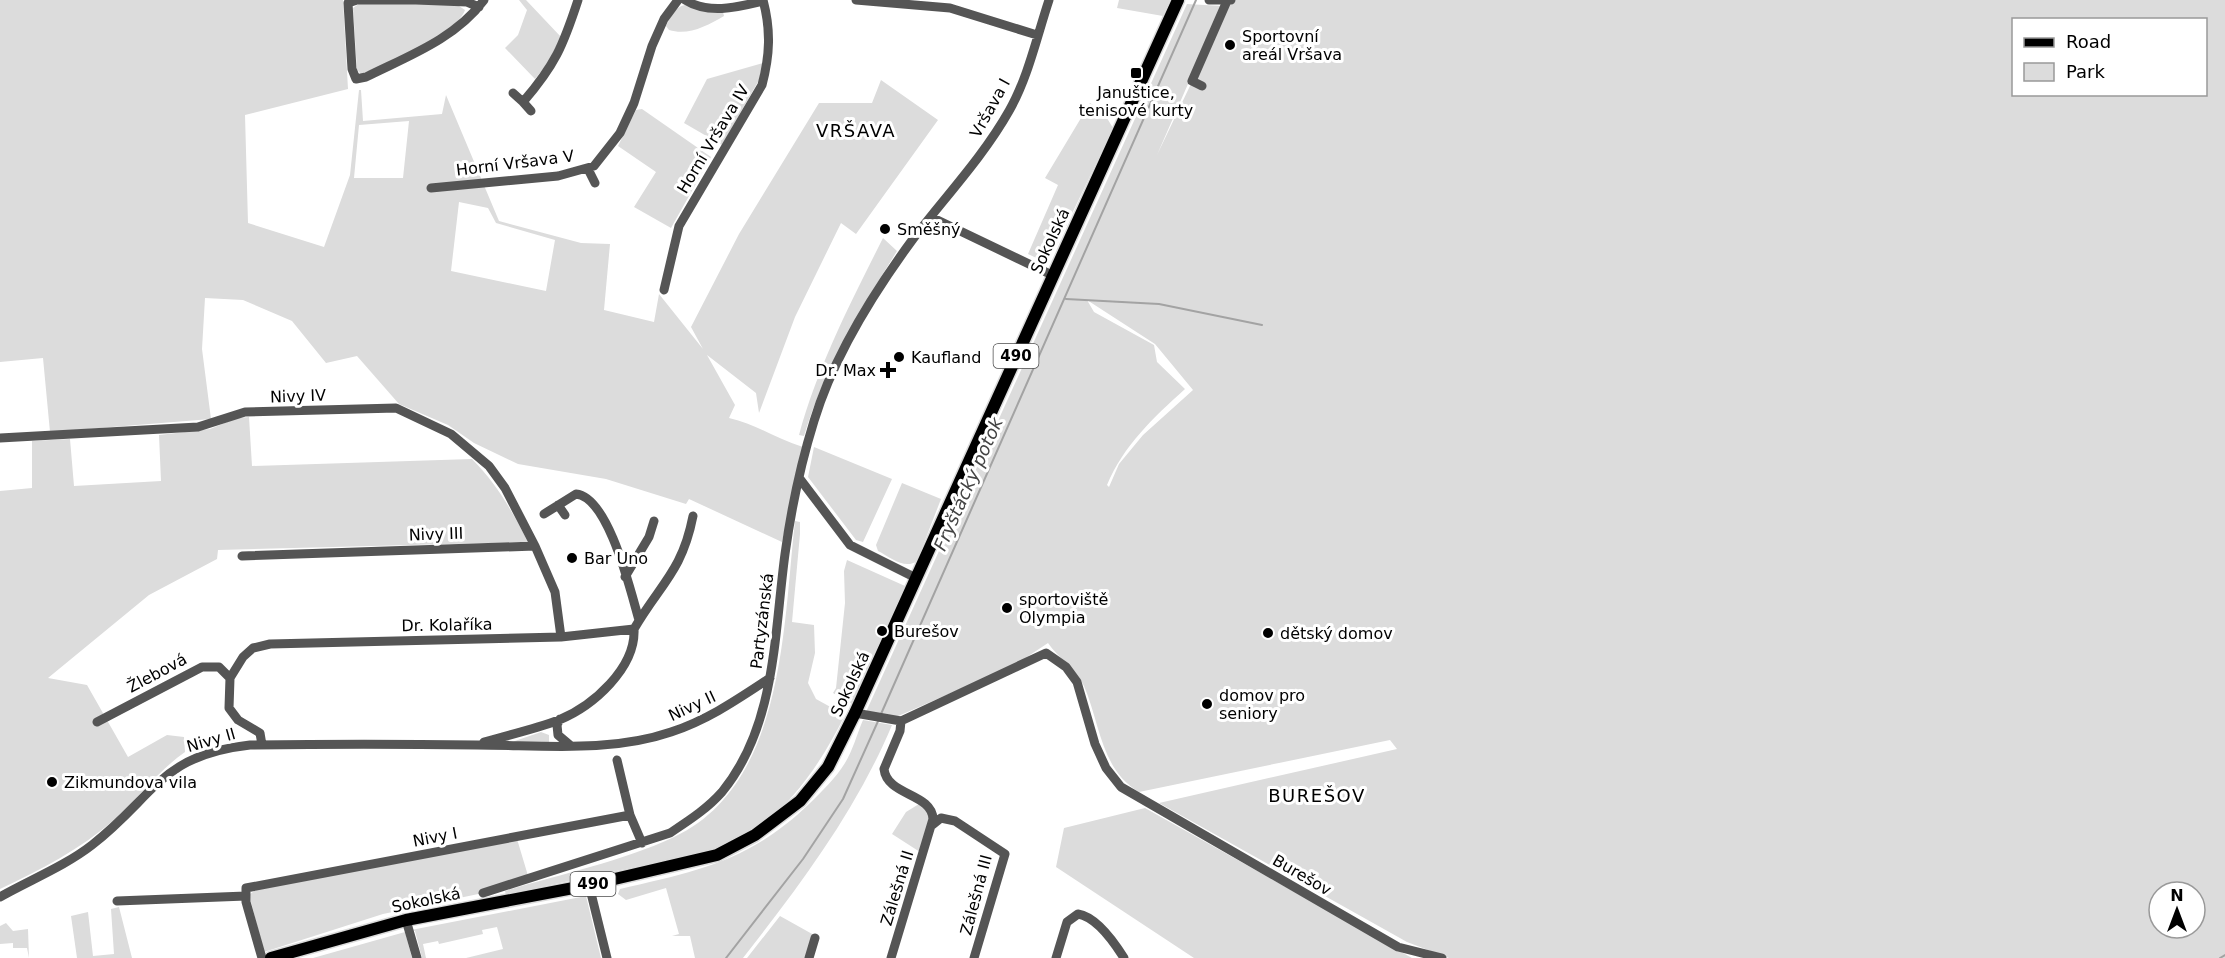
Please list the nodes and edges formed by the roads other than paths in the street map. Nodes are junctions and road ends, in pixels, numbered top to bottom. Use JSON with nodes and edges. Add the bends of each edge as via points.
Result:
{"nodes":[{"id":1,"x":416,"y":0,"type":"edge"},
{"id":2,"x":578,"y":0,"type":"edge"},
{"id":3,"x":678,"y":0,"type":"edge"},
{"id":4,"x":685,"y":0,"type":"edge"},
{"id":5,"x":763,"y":0,"type":"edge"},
{"id":6,"x":856,"y":0,"type":"edge"},
{"id":7,"x":1049,"y":0,"type":"edge"},
{"id":8,"x":1178,"y":0,"type":"edge"},
{"id":9,"x":1209,"y":0,"type":"edge"},
{"id":10,"x":1229,"y":1,"type":"edge"},
{"id":11,"x":482,"y":3,"type":"edge"},
{"id":12,"x":950,"y":4,"type":"edge"},
{"id":13,"x":1037,"y":34,"type":"junction"},
{"id":14,"x":1202,"y":86,"type":"dead end"},
{"id":15,"x":513,"y":93,"type":"dead end"},
{"id":16,"x":523,"y":102,"type":"junction"},
{"id":17,"x":531,"y":111,"type":"dead end"},
{"id":18,"x":588,"y":169,"type":"junction"},
{"id":19,"x":595,"y":183,"type":"dead end"},
{"id":20,"x":431,"y":188,"type":"dead end"},
{"id":21,"x":931,"y":217,"type":"junction"},
{"id":22,"x":1052,"y":274,"type":"junction"},
{"id":23,"x":664,"y":290,"type":"dead end"},
{"id":24,"x":0,"y":438,"type":"edge"},
{"id":25,"x":800,"y":479,"type":"junction"},
{"id":26,"x":558,"y":505,"type":"junction"},
{"id":27,"x":544,"y":514,"type":"dead end"},
{"id":28,"x":565,"y":515,"type":"dead end"},
{"id":29,"x":693,"y":516,"type":"dead end"},
{"id":30,"x":654,"y":521,"type":"dead end"},
{"id":31,"x":535,"y":546,"type":"junction"},
{"id":32,"x":242,"y":556,"type":"dead end"},
{"id":33,"x":626,"y":577,"type":"junction"},
{"id":34,"x":916,"y":578,"type":"junction"},
{"id":35,"x":637,"y":625,"type":"junction"},
{"id":36,"x":561,"y":637,"type":"junction"},
{"id":37,"x":230,"y":678,"type":"junction"},
{"id":38,"x":770,"y":678,"type":"junction"},
{"id":39,"x":860,"y":715,"type":"junction"},
{"id":40,"x":560,"y":719,"type":"junction"},
{"id":41,"x":897,"y":721,"type":"junction"},
{"id":42,"x":97,"y":722,"type":"dead end"},
{"id":43,"x":262,"y":745,"type":"junction"},
{"id":44,"x":476,"y":745,"type":"junction"},
{"id":45,"x":571,"y":746,"type":"junction"},
{"id":46,"x":617,"y":760,"type":"dead end"},
{"id":47,"x":630,"y":815,"type":"junction"},
{"id":48,"x":931,"y":826,"type":"junction"},
{"id":49,"x":642,"y":843,"type":"junction"},
{"id":50,"x":589,"y":885,"type":"junction"},
{"id":51,"x":246,"y":892,"type":"junction"},
{"id":52,"x":483,"y":893,"type":"dead end"},
{"id":53,"x":0,"y":897,"type":"edge"},
{"id":54,"x":117,"y":901,"type":"dead end"},
{"id":55,"x":406,"y":920,"type":"junction"},
{"id":56,"x":815,"y":938,"type":"dead end"},
{"id":57,"x":262,"y":958,"type":"edge"},
{"id":58,"x":271,"y":958,"type":"edge"},
{"id":59,"x":417,"y":958,"type":"edge"},
{"id":60,"x":607,"y":958,"type":"edge"},
{"id":61,"x":809,"y":958,"type":"edge"},
{"id":62,"x":891,"y":958,"type":"edge"},
{"id":63,"x":974,"y":958,"type":"edge"},
{"id":64,"x":1056,"y":958,"type":"edge"},
{"id":65,"x":1124,"y":958,"type":"edge"},
{"id":66,"x":1442,"y":958,"type":"edge"}],
"edges":[{"from":1,"to":11,"type":"street"},
{"from":1,"to":11,"type":"street","via":[[348,3],[352,69],[358,79],[435,42],[457,28]]},
{"from":2,"to":16,"type":"street","via":[[564,45]]},
{"from":3,"to":18,"type":"street","name":"Horní Vršava V","via":[[652,46],[621,133]]},
{"from":4,"to":5,"type":"street","via":[[721,9]]},
{"from":5,"to":23,"type":"street","name":"Horní Vršava IV","via":[[770,40],[762,85],[679,226]]},
{"from":6,"to":12,"type":"street"},
{"from":7,"to":13,"type":"street","name":"Vršava I"},
{"from":8,"to":22,"type":"main road","name":"Sokolská","number":"490"},
{"from":9,"to":10,"type":"street"},
{"from":10,"to":14,"type":"street","via":[[1192,81]]},
{"from":12,"to":13,"type":"street"},
{"from":13,"to":21,"type":"street","name":"Vršava I","via":[[1010,110]]},
{"from":15,"to":16,"type":"street"},
{"from":16,"to":17,"type":"street"},
{"from":18,"to":19,"type":"street"},
{"from":18,"to":20,"type":"street","name":"Horní Vršava V","via":[[558,176]]},
{"from":21,"to":22,"type":"street"},
{"from":21,"to":25,"type":"street","name":"Partyzánská","via":[[843,352],[822,396]]},
{"from":22,"to":34,"type":"main road","name":"Sokolská","number":"490"},
{"from":24,"to":31,"type":"street","name":"Nivy IV","via":[[198,427],[245,412],[399,409],[451,434],[489,466]]},
{"from":25,"to":34,"type":"street","via":[[850,545]]},
{"from":25,"to":38,"type":"street","name":"Partyzánská","via":[[785,551]]},
{"from":26,"to":27,"type":"street"},
{"from":26,"to":28,"type":"street"},
{"from":26,"to":33,"type":"street","via":[[576,494],[591,501],[614,538]]},
{"from":29,"to":35,"type":"street","via":[[678,566]]},
{"from":30,"to":33,"type":"street"},
{"from":31,"to":32,"type":"street","name":"Nivy III"},
{"from":31,"to":36,"type":"street","via":[[555,592]]},
{"from":33,"to":35,"type":"street"},
{"from":34,"to":39,"type":"main road","name":"Sokolská","number":"490"},
{"from":35,"to":36,"type":"street","name":"Dr. Kolaříka"},
{"from":35,"to":40,"type":"street","name":"Nivy II","via":[[633,649],[616,677]]},
{"from":36,"to":37,"type":"street","name":"Dr. Kolaříka","via":[[270,644],[253,648]]},
{"from":37,"to":42,"type":"street","name":"Žlebová","via":[[219,667],[202,667]]},
{"from":37,"to":43,"type":"street","via":[[230,708],[238,720],[260,733]]},
{"from":38,"to":45,"type":"street","name":"Nivy II","via":[[723,709],[669,733],[627,742]]},
{"from":38,"to":49,"type":"street","name":"Partyzánská","via":[[760,720],[744,757],[722,792],[670,833]]},
{"from":39,"to":41,"type":"street"},
{"from":39,"to":50,"type":"main road","name":"Sokolská","number":"490","via":[[820,777],[789,811],[755,835],[704,859]]},
{"from":40,"to":44,"type":"street","name":"Nivy II"},
{"from":40,"to":45,"type":"street","via":[[558,735]]},
{"from":41,"to":48,"type":"street","via":[[900,731],[885,766],[885,776],[927,806],[932,813]]},
{"from":41,"to":66,"type":"street","name":"Burešov","via":[[1046,652],[1077,681],[1095,744],[1106,768],[1121,787],[1398,947]]},
{"from":43,"to":44,"type":"street","name":"Nivy II"},
{"from":43,"to":53,"type":"street","name":"Nivy II","via":[[221,749],[180,765],[91,846]]},
{"from":44,"to":45,"type":"street","name":"Nivy II"},
{"from":46,"to":47,"type":"street"},
{"from":47,"to":49,"type":"street"},
{"from":47,"to":51,"type":"street","name":"Nivy I"},
{"from":48,"to":62,"type":"street","name":"Zálešná II"},
{"from":48,"to":63,"type":"street","name":"Zálešná III","via":[[941,818],[951,819],[1005,854]]},
{"from":49,"to":52,"type":"street","name":"Partyzánská"},
{"from":50,"to":55,"type":"main road","name":"Sokolská","number":"490"},
{"from":50,"to":60,"type":"street"},
{"from":51,"to":54,"type":"street","name":"Nivy I"},
{"from":51,"to":57,"type":"street"},
{"from":55,"to":58,"type":"main road","name":"Sokolská","number":"490"},
{"from":55,"to":59,"type":"street"},
{"from":56,"to":61,"type":"street"},
{"from":64,"to":65,"type":"street","via":[[1067,922],[1078,914],[1110,938]]}]}
